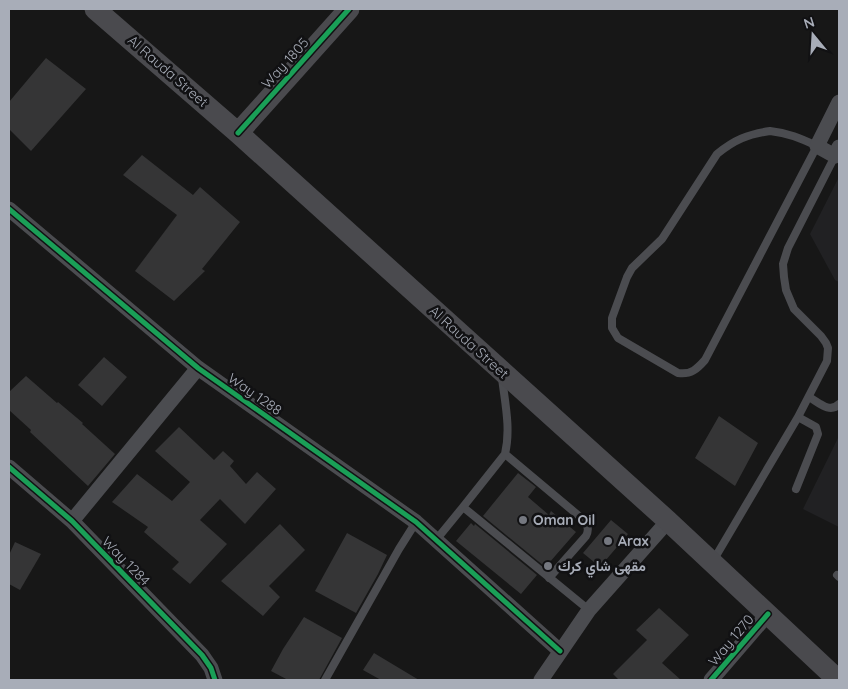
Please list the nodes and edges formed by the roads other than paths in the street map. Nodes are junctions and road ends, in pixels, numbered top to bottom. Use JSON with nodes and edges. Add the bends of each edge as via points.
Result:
{"nodes":[{"id":1,"x":95,"y":9,"type":"edge"},
{"id":2,"x":349,"y":9,"type":"edge"},
{"id":3,"x":839,"y":102,"type":"edge"},
{"id":4,"x":238,"y":133,"type":"junction"},
{"id":5,"x":817,"y":146,"type":"junction"},
{"id":6,"x":837,"y":151,"type":"edge"},
{"id":7,"x":9,"y":209,"type":"edge"},
{"id":8,"x":198,"y":368,"type":"junction"},
{"id":9,"x":501,"y":371,"type":"junction"},
{"id":10,"x":809,"y":397,"type":"junction"},
{"id":11,"x":839,"y":404,"type":"edge"},
{"id":12,"x":798,"y":417,"type":"junction"},
{"id":13,"x":505,"y":454,"type":"junction"},
{"id":14,"x":9,"y":467,"type":"edge"},
{"id":15,"x":796,"y":489,"type":"dead end"},
{"id":16,"x":464,"y":507,"type":"junction"},
{"id":17,"x":668,"y":521,"type":"junction"},
{"id":18,"x":72,"y":522,"type":"junction"},
{"id":19,"x":416,"y":522,"type":"junction"},
{"id":20,"x":436,"y":540,"type":"junction"},
{"id":21,"x":712,"y":562,"type":"junction"},
{"id":22,"x":549,"y":578,"type":"junction"},
{"id":23,"x":590,"y":610,"type":"junction"},
{"id":24,"x":768,"y":614,"type":"junction"},
{"id":25,"x":560,"y":651,"type":"junction"},
{"id":26,"x":215,"y":680,"type":"edge"},
{"id":27,"x":324,"y":680,"type":"edge"},
{"id":28,"x":541,"y":680,"type":"edge"},
{"id":29,"x":711,"y":680,"type":"edge"},
{"id":30,"x":838,"y":680,"type":"edge"}],
"edges":[{"from":1,"to":4,"type":"main road","name":"Al Rauda Street"},
{"from":2,"to":4,"type":"main road","name":"Way 1805"},
{"from":3,"to":5,"type":"street"},
{"from":4,"to":9,"type":"main road","name":"Al Rauda Street"},
{"from":5,"to":5,"type":"lane","via":[[783,132],[770,131],[741,138],[717,154],[662,239],[627,277],[612,318],[612,328],[618,338],[678,374],[694,372],[705,360]]},
{"from":5,"to":6,"type":"street"},
{"from":6,"to":10,"type":"lane","via":[[783,264],[786,290],[794,309],[821,336],[828,348],[828,361]]},
{"from":7,"to":8,"type":"street","name":"Way 1288"},
{"from":8,"to":18,"type":"street"},
{"from":8,"to":19,"type":"street","name":"Way 1288"},
{"from":9,"to":13,"type":"lane","via":[[508,430]]},
{"from":9,"to":17,"type":"main road","name":"Al Rauda Street"},
{"from":10,"to":11,"type":"lane","via":[[828,408],[836,408]]},
{"from":10,"to":12,"type":"lane"},
{"from":12,"to":15,"type":"lane","via":[[816,427],[818,434]]},
{"from":12,"to":21,"type":"lane"},
{"from":13,"to":16,"type":"lane"},
{"from":13,"to":22,"type":"lane","via":[[588,526],[586,536]]},
{"from":14,"to":18,"type":"street","name":"Way 1284"},
{"from":16,"to":20,"type":"lane"},
{"from":16,"to":22,"type":"lane"},
{"from":17,"to":21,"type":"main road","name":"Al Rauda Street"},
{"from":17,"to":23,"type":"street"},
{"from":18,"to":26,"type":"street","name":"Way 1284","via":[[202,655]]},
{"from":19,"to":20,"type":"street","name":"Way 1288"},
{"from":19,"to":27,"type":"lane"},
{"from":20,"to":25,"type":"street","name":"Way 1288"},
{"from":21,"to":24,"type":"main road","name":"Al Rauda Street"},
{"from":22,"to":23,"type":"lane"},
{"from":23,"to":25,"type":"street"},
{"from":24,"to":29,"type":"street","name":"Way 1270"},
{"from":24,"to":30,"type":"main road","name":"Al Rauda Street"},
{"from":25,"to":28,"type":"street"}]}
